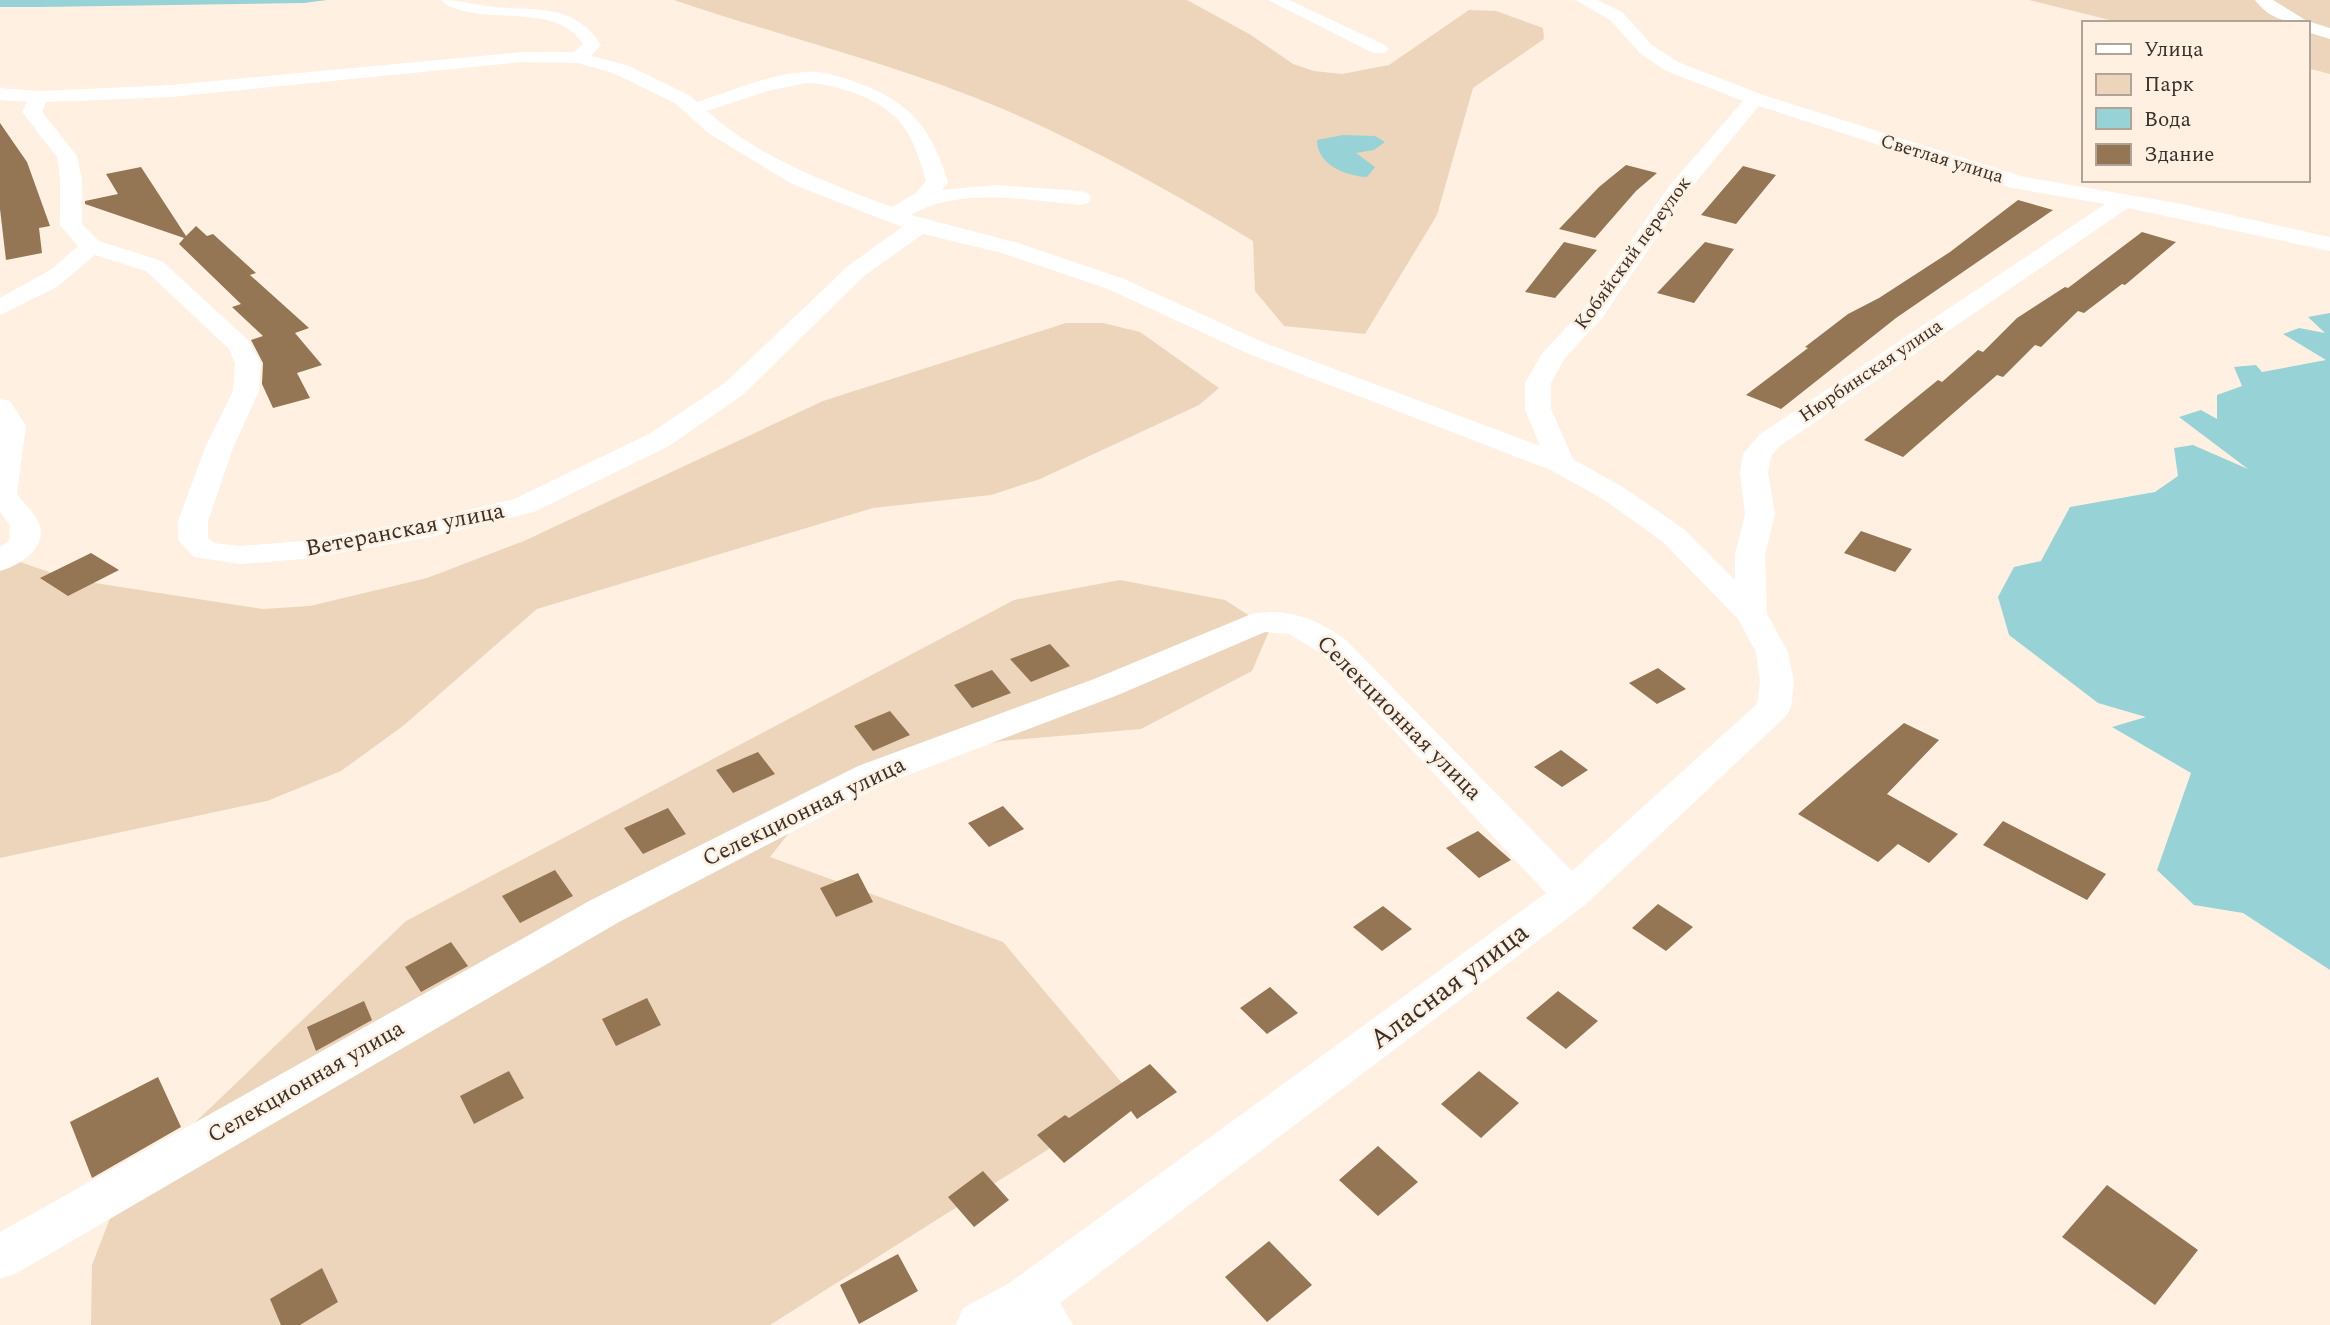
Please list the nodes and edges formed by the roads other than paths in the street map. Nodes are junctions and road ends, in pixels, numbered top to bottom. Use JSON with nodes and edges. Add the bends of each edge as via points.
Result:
{"nodes":[{"id":1,"x":449,"y":0,"type":"edge"},
{"id":2,"x":1276,"y":0,"type":"edge"},
{"id":3,"x":1584,"y":0,"type":"edge"},
{"id":4,"x":2263,"y":0,"type":"edge"},
{"id":5,"x":2296,"y":21,"type":"edge"},
{"id":6,"x":2309,"y":27,"type":"edge"},
{"id":7,"x":2330,"y":34,"type":"edge"},
{"id":8,"x":1379,"y":49,"type":"dead end"},
{"id":9,"x":579,"y":58,"type":"junction"},
{"id":10,"x":0,"y":94,"type":"edge"},
{"id":11,"x":39,"y":97,"type":"junction"},
{"id":12,"x":1756,"y":99,"type":"junction"},
{"id":13,"x":694,"y":109,"type":"junction"},
{"id":14,"x":924,"y":198,"type":"junction"},
{"id":15,"x":1080,"y":198,"type":"dead end"},
{"id":16,"x":2123,"y":202,"type":"junction"},
{"id":17,"x":891,"y":217,"type":"junction"},
{"id":18,"x":919,"y":226,"type":"junction"},
{"id":19,"x":2330,"y":244,"type":"edge"},
{"id":20,"x":91,"y":246,"type":"junction"},
{"id":21,"x":0,"y":308,"type":"edge"},
{"id":22,"x":0,"y":407,"type":"edge"},
{"id":23,"x":1561,"y":464,"type":"junction"},
{"id":24,"x":0,"y":562,"type":"edge"},
{"id":25,"x":1751,"y":614,"type":"junction"},
{"id":26,"x":1571,"y":895,"type":"junction"},
{"id":27,"x":0,"y":1257,"type":"edge"},
{"id":28,"x":1037,"y":1313,"type":"edge"},
{"id":29,"x":981,"y":1325,"type":"edge"}],
"edges":[{"from":1,"to":9,"type":"street","via":[[488,11],[555,16],[588,36],[592,45]]},
{"from":2,"to":8,"type":"street"},
{"from":3,"to":12,"type":"street","name":"Светлая улица","via":[[1616,16],[1671,66]]},
{"from":4,"to":5,"type":"street"},
{"from":6,"to":7,"type":"street"},
{"from":9,"to":11,"type":"street","via":[[523,57],[172,91]]},
{"from":9,"to":13,"type":"street","via":[[620,69]]},
{"from":10,"to":11,"type":"street"},
{"from":11,"to":20,"type":"street","via":[[32,111],[67,156],[71,225]]},
{"from":12,"to":16,"type":"street","name":"Светлая улица","via":[[2020,183]]},
{"from":12,"to":23,"type":"street","name":"Кобяйский переулок","via":[[1678,190],[1538,383],[1538,409]]},
{"from":13,"to":14,"type":"street","via":[[794,79],[839,80],[908,119],[937,182]]},
{"from":13,"to":17,"type":"street","via":[[715,129],[800,179]]},
{"from":14,"to":15,"type":"street","via":[[996,191]]},
{"from":14,"to":17,"type":"street"},
{"from":16,"to":19,"type":"street","name":"Светлая улица"},
{"from":16,"to":25,"type":"street","name":"Нюрбинская улица","via":[[1770,440],[1757,454],[1754,472],[1760,514],[1750,555]]},
{"from":17,"to":18,"type":"street"},
{"from":18,"to":20,"type":"street","name":"Ветеранская улица","via":[[856,271],[735,388],[659,440],[524,506],[431,528],[303,550],[240,555],[205,551],[193,540],[194,521],[219,448],[246,391],[248,364],[240,346],[154,266]]},
{"from":18,"to":23,"type":"street","via":[[1010,248],[1116,284],[1258,349]]},
{"from":20,"to":21,"type":"street","via":[[74,266]]},
{"from":22,"to":24,"type":"street","via":[[10,416],[13,437],[2,495],[25,525],[23,544]]},
{"from":23,"to":25,"type":"street","via":[[1674,536]]},
{"from":25,"to":26,"type":"street","name":"Аласная улица","via":[[1772,652],[1777,682],[1774,708]]},
{"from":26,"to":27,"type":"street","name":"Селекционная улица","via":[[1334,647],[1314,631],[1287,621],[1260,622],[847,788],[605,911]]},
{"from":26,"to":28,"type":"street","name":"Аласная улица"},
{"from":28,"to":29,"type":"street","name":"Аласная улица"}]}
